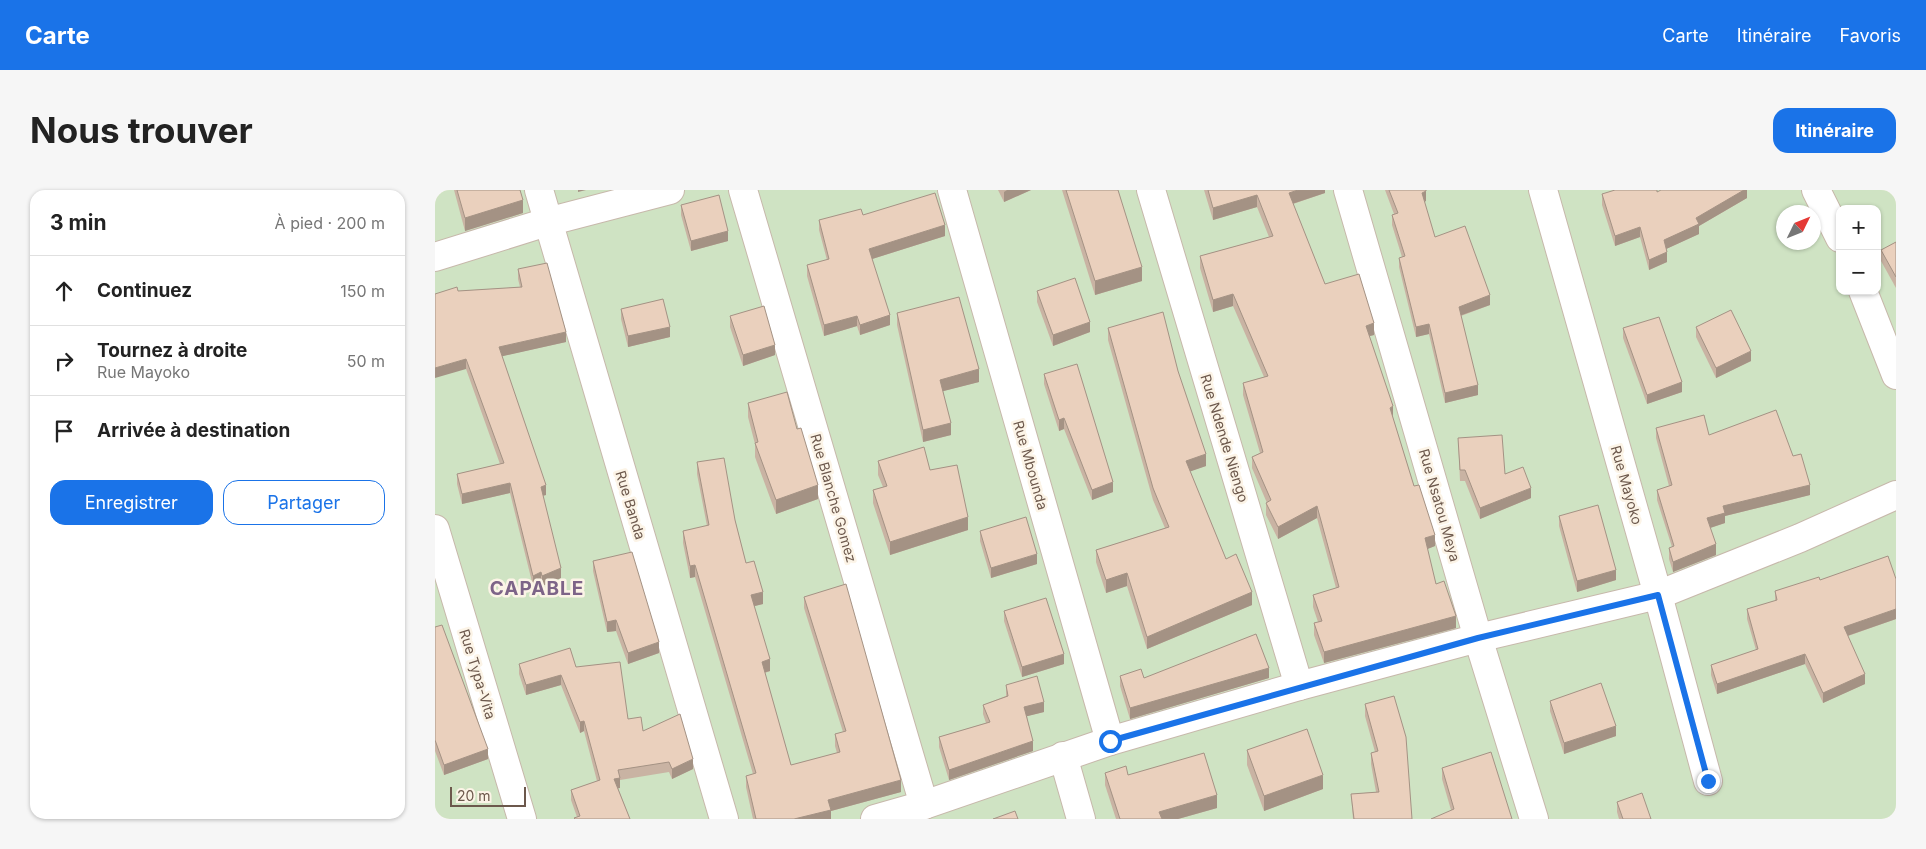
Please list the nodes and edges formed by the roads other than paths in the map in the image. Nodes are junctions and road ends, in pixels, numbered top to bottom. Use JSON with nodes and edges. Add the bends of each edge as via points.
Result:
{"nodes":[{"id":1,"x":539,"y":190,"type":"edge"},
{"id":2,"x":670,"y":190,"type":"edge"},
{"id":3,"x":743,"y":190,"type":"edge"},
{"id":4,"x":952,"y":190,"type":"edge"},
{"id":5,"x":1151,"y":190,"type":"edge"},
{"id":6,"x":1348,"y":190,"type":"edge"},
{"id":7,"x":1543,"y":190,"type":"edge"},
{"id":8,"x":1816,"y":190,"type":"edge"},
{"id":9,"x":547,"y":222,"type":"junction"},
{"id":10,"x":1836,"y":230,"type":"edge"},
{"id":11,"x":435,"y":257,"type":"edge"},
{"id":12,"x":1865,"y":295,"type":"edge"},
{"id":13,"x":1896,"y":375,"type":"edge"},
{"id":14,"x":1896,"y":495,"type":"edge"},
{"id":15,"x":435,"y":529,"type":"edge"},
{"id":16,"x":1658,"y":595,"type":"junction"},
{"id":17,"x":1478,"y":638,"type":"junction"},
{"id":18,"x":1299,"y":686,"type":"junction"},
{"id":19,"x":1110,"y":741,"type":"junction"},
{"id":20,"x":1063,"y":756,"type":"junction"},
{"id":21,"x":1708,"y":781,"type":"dead end"},
{"id":22,"x":925,"y":805,"type":"junction"},
{"id":23,"x":522,"y":819,"type":"edge"},
{"id":24,"x":724,"y":819,"type":"edge"},
{"id":25,"x":875,"y":819,"type":"edge"},
{"id":26,"x":1081,"y":819,"type":"edge"},
{"id":27,"x":1534,"y":819,"type":"edge"}],
"edges":[{"from":1,"to":9,"type":"street","name":"Rue Banda"},
{"from":2,"to":9,"type":"street"},
{"from":3,"to":22,"type":"street","name":"Rue Blanche Gomez"},
{"from":4,"to":19,"type":"street","name":"Rue Mbounda"},
{"from":5,"to":18,"type":"street","name":"Rue Ndende Niengo"},
{"from":6,"to":17,"type":"street","name":"Rue Nsatou Meya"},
{"from":7,"to":16,"type":"street","name":"Rue Mayoko"},
{"from":8,"to":10,"type":"street"},
{"from":9,"to":11,"type":"street"},
{"from":9,"to":24,"type":"street","name":"Rue Banda"},
{"from":12,"to":13,"type":"street"},
{"from":14,"to":16,"type":"street"},
{"from":15,"to":23,"type":"street","name":"Rue Typa-Vita"},
{"from":16,"to":17,"type":"street"},
{"from":16,"to":21,"type":"street","name":"Rue Mayoko"},
{"from":17,"to":18,"type":"street"},
{"from":17,"to":27,"type":"street","name":"Rue Nsatou Meya"},
{"from":18,"to":19,"type":"street"},
{"from":19,"to":20,"type":"street"},
{"from":20,"to":22,"type":"street"},
{"from":20,"to":26,"type":"street"},
{"from":22,"to":25,"type":"street"}]}
